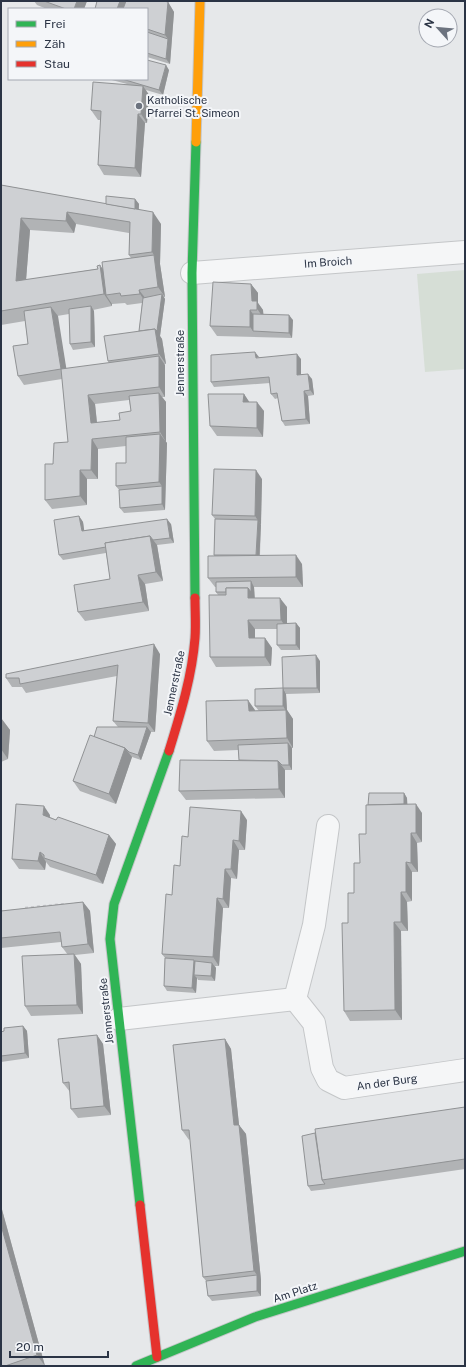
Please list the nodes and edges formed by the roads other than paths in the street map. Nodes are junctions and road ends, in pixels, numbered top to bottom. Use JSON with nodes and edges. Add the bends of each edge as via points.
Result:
{"nodes":[{"id":1,"x":200,"y":1,"type":"edge"},
{"id":2,"x":465,"y":252,"type":"edge"},
{"id":3,"x":192,"y":273,"type":"junction"},
{"id":4,"x":328,"y":826,"type":"dead end"},
{"id":5,"x":294,"y":999,"type":"junction"},
{"id":6,"x":119,"y":1018,"type":"junction"},
{"id":7,"x":465,"y":1070,"type":"edge"},
{"id":8,"x":465,"y":1250,"type":"edge"},
{"id":9,"x":157,"y":1357,"type":"junction"},
{"id":10,"x":136,"y":1366,"type":"edge"}],
"edges":[{"from":1,"to":3,"type":"street","name":"Jennerstraße"},
{"from":2,"to":3,"type":"street","name":"Im Broich"},
{"from":3,"to":6,"type":"street","name":"Jennerstraße","via":[[194,638],[180,716],[114,904],[110,939]]},
{"from":4,"to":5,"type":"street","via":[[314,925]]},
{"from":5,"to":6,"type":"street"},
{"from":5,"to":7,"type":"street","name":"An der Burg","via":[[314,1023],[322,1068],[328,1080],[344,1088]]},
{"from":6,"to":9,"type":"street","name":"Jennerstraße"},
{"from":8,"to":9,"type":"street","name":"Am Platz","via":[[255,1317]]},
{"from":9,"to":10,"type":"street","name":"Am Platz"}]}
